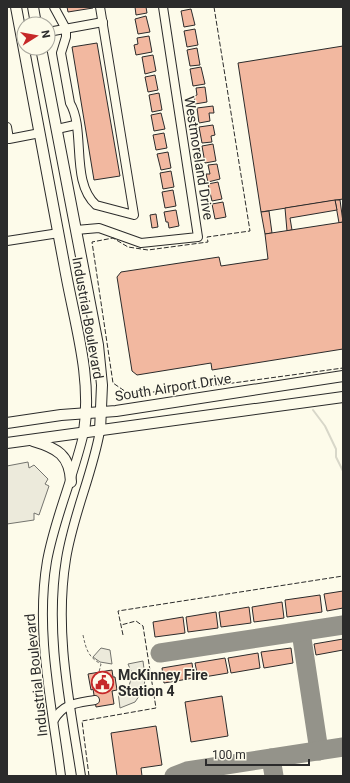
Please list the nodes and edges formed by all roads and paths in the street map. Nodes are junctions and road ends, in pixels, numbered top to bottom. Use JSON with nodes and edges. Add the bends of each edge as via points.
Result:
{"nodes":[{"id":1,"x":54,"y":7,"type":"edge"},
{"id":2,"x":100,"y":7,"type":"edge"},
{"id":3,"x":163,"y":7,"type":"edge"},
{"id":4,"x":103,"y":22,"type":"junction"},
{"id":5,"x":66,"y":29,"type":"junction"},
{"id":6,"x":56,"y":31,"type":"edge"},
{"id":7,"x":26,"y":56,"type":"edge"},
{"id":8,"x":42,"y":56,"type":"edge"},
{"id":9,"x":76,"y":125,"type":"junction"},
{"id":10,"x":7,"y":127,"type":"edge"},
{"id":11,"x":56,"y":129,"type":"junction"},
{"id":12,"x":40,"y":133,"type":"junction"},
{"id":13,"x":8,"y":139,"type":"edge"},
{"id":14,"x":76,"y":230,"type":"junction"},
{"id":15,"x":59,"y":233,"type":"junction"},
{"id":16,"x":7,"y":242,"type":"edge"},
{"id":17,"x":343,"y":376,"type":"edge"},
{"id":18,"x":343,"y":397,"type":"edge"},
{"id":19,"x":102,"y":412,"type":"junction"},
{"id":20,"x":86,"y":413,"type":"junction"},
{"id":21,"x":7,"y":423,"type":"edge"},
{"id":22,"x":100,"y":431,"type":"junction"},
{"id":23,"x":84,"y":432,"type":"junction"},
{"id":24,"x":27,"y":440,"type":"junction"},
{"id":25,"x":7,"y":443,"type":"edge"},
{"id":26,"x":71,"y":482,"type":"junction"},
{"id":27,"x":83,"y":635,"type":"dead end"},
{"id":28,"x":99,"y":672,"type":"dead end"},
{"id":29,"x":95,"y":700,"type":"dead end"},
{"id":30,"x":70,"y":704,"type":"junction"},
{"id":31,"x":54,"y":720,"type":"junction"},
{"id":32,"x":61,"y":776,"type":"edge"},
{"id":33,"x":81,"y":776,"type":"edge"}],
"edges":[{"from":1,"to":5,"type":"street"},
{"from":2,"to":4,"type":"street"},
{"from":3,"to":14,"type":"street","name":"Westmoreland Drive","via":[[198,237],[141,243],[99,228]]},
{"from":4,"to":5,"type":"street"},
{"from":4,"to":9,"type":"street","via":[[134,215],[96,205],[85,190],[77,149]]},
{"from":5,"to":6,"type":"street"},
{"from":5,"to":9,"type":"street","via":[[61,53]]},
{"from":7,"to":12,"type":"main road","name":"Industrial Boulevard"},
{"from":8,"to":11,"type":"main road","name":"Industrial Boulevard"},
{"from":9,"to":11,"type":"street"},
{"from":10,"to":13,"type":"street"},
{"from":11,"to":14,"type":"main road","name":"Industrial Boulevard"},
{"from":12,"to":13,"type":"street"},
{"from":12,"to":15,"type":"main road","name":"Industrial Boulevard"},
{"from":14,"to":15,"type":"main road"},
{"from":14,"to":19,"type":"main road","name":"Industrial Boulevard","via":[[99,352]]},
{"from":15,"to":16,"type":"street"},
{"from":15,"to":20,"type":"main road","name":"Industrial Boulevard","via":[[84,358]]},
{"from":17,"to":19,"type":"main road","name":"South Airport Drive"},
{"from":18,"to":22,"type":"main road"},
{"from":19,"to":20,"type":"main road","name":"South Airport Drive"},
{"from":19,"to":22,"type":"main road","name":"Industrial Boulevard"},
{"from":20,"to":21,"type":"main road","name":"South Airport Drive"},
{"from":20,"to":23,"type":"main road","name":"Industrial Boulevard"},
{"from":22,"to":23,"type":"main road"},
{"from":22,"to":30,"type":"street","name":"Industrial Boulevard","via":[[92,468],[69,541],[62,586],[62,643]]},
{"from":23,"to":24,"type":"main road"},
{"from":23,"to":26,"type":"street","name":"Industrial Boulevard"},
{"from":24,"to":25,"type":"main road"},
{"from":24,"to":26,"type":"main road","via":[[46,445],[64,457],[70,467]]},
{"from":26,"to":31,"type":"street","name":"Industrial Boulevard","via":[[49,549],[43,597],[43,633]]},
{"from":27,"to":28,"type":"path","via":[[87,652],[101,664]]},
{"from":29,"to":30,"type":"street"},
{"from":30,"to":31,"type":"street","via":[[60,710]]},
{"from":30,"to":33,"type":"street","name":"Industrial Boulevard"},
{"from":31,"to":32,"type":"street","name":"Industrial Boulevard"}]}
